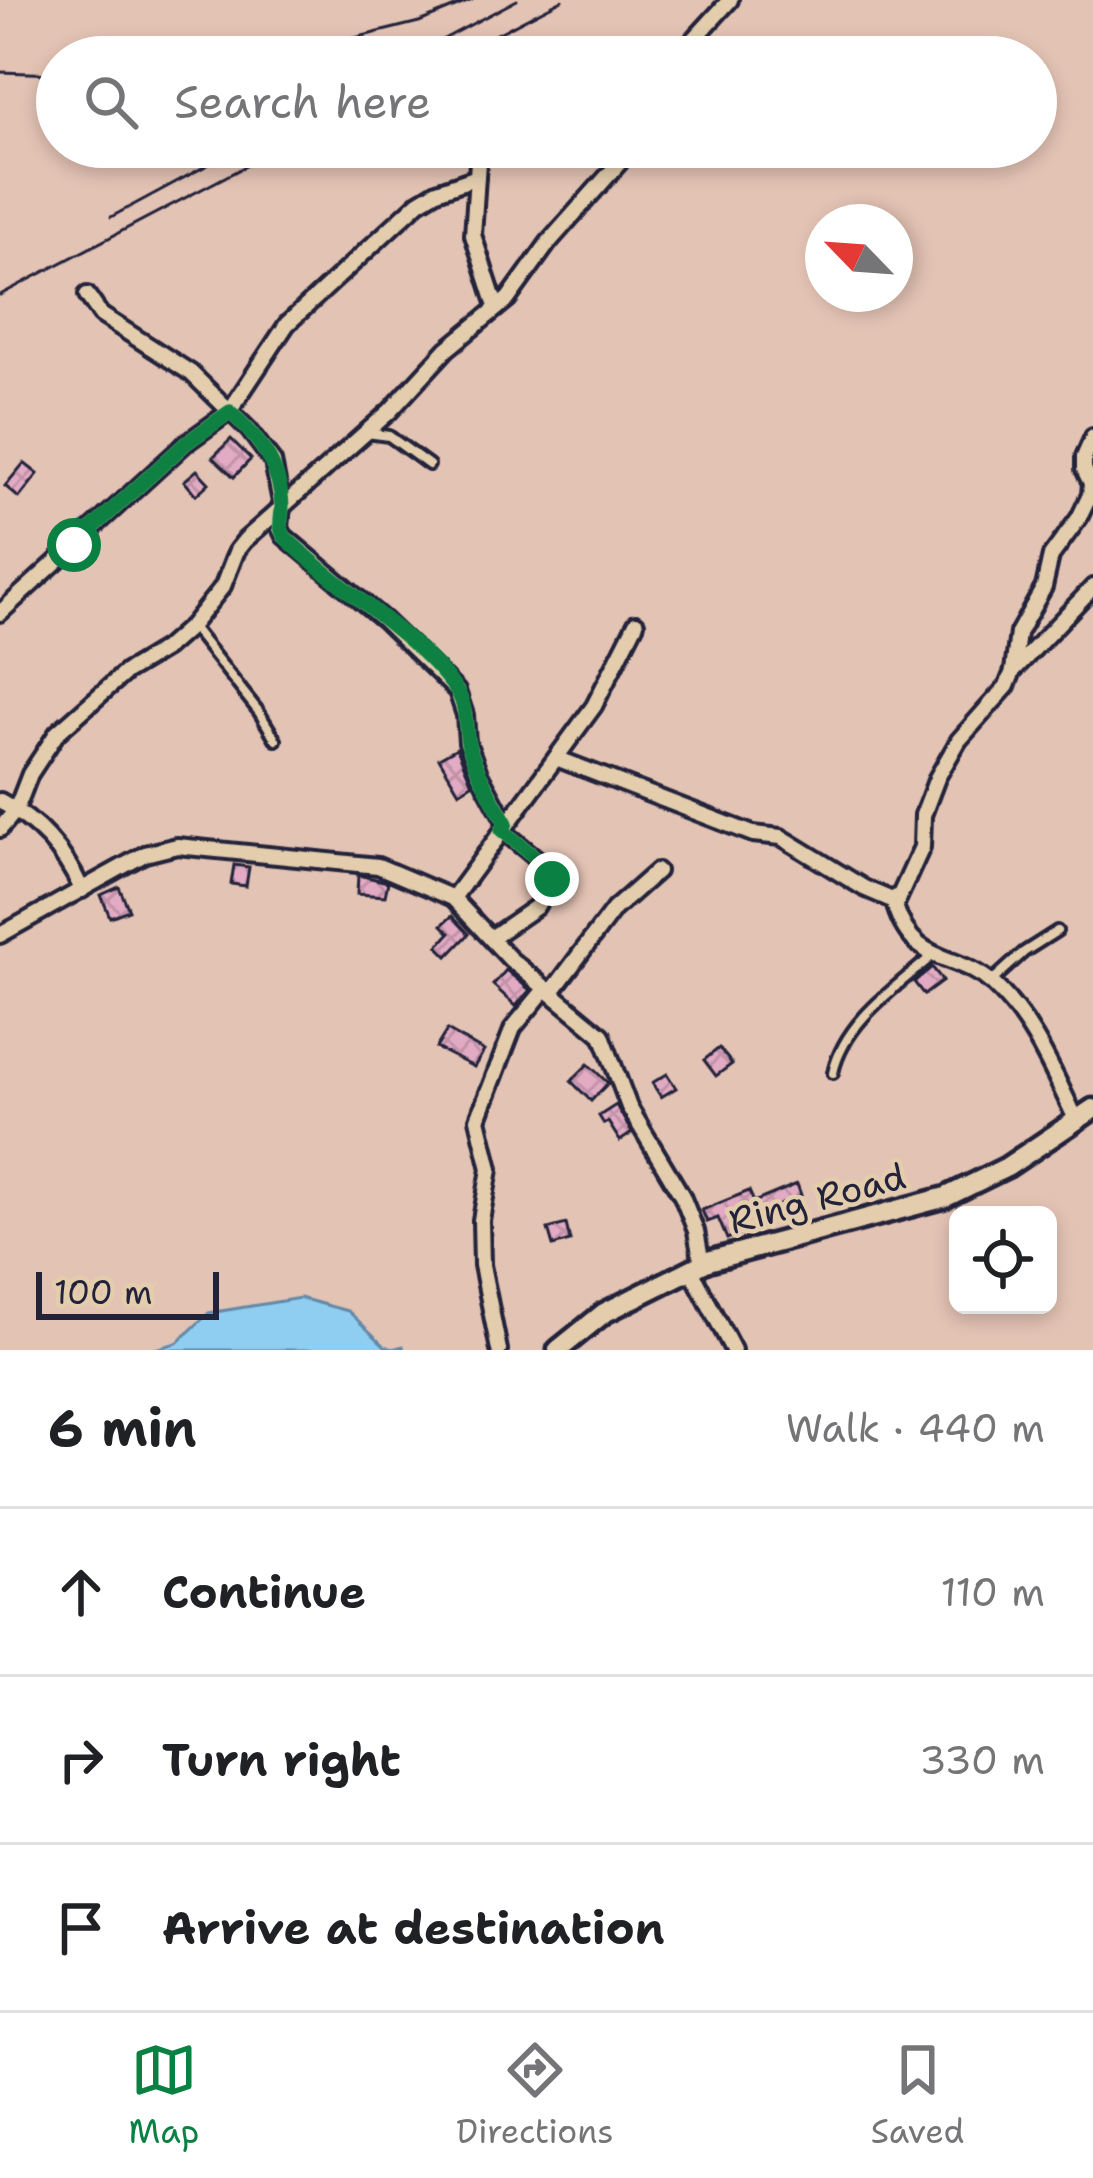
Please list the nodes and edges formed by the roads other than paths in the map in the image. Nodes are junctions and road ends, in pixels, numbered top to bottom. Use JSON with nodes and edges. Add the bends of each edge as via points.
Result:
{"nodes":[{"id":1,"x":730,"y":0,"type":"edge"},
{"id":2,"x":697,"y":36,"type":"edge"},
{"id":3,"x":478,"y":168,"type":"edge"},
{"id":4,"x":615,"y":168,"type":"edge"},
{"id":5,"x":477,"y":177,"type":"junction"},
{"id":6,"x":87,"y":295,"type":"dead end"},
{"id":7,"x":496,"y":306,"type":"junction"},
{"id":8,"x":230,"y":412,"type":"junction"},
{"id":9,"x":365,"y":433,"type":"junction"},
{"id":10,"x":1093,"y":437,"type":"edge"},
{"id":11,"x":429,"y":465,"type":"dead end"},
{"id":12,"x":282,"y":507,"type":"junction"},
{"id":13,"x":1093,"y":587,"type":"edge"},
{"id":14,"x":0,"y":614,"type":"edge"},
{"id":15,"x":636,"y":623,"type":"dead end"},
{"id":16,"x":191,"y":626,"type":"junction"},
{"id":17,"x":1013,"y":670,"type":"junction"},
{"id":18,"x":276,"y":740,"type":"dead end"},
{"id":19,"x":556,"y":758,"type":"junction"},
{"id":20,"x":0,"y":801,"type":"edge"},
{"id":21,"x":16,"y":810,"type":"junction"},
{"id":22,"x":504,"y":826,"type":"junction"},
{"id":23,"x":0,"y":829,"type":"edge"},
{"id":24,"x":657,"y":871,"type":"dead end"},
{"id":25,"x":82,"y":890,"type":"junction"},
{"id":26,"x":898,"y":896,"type":"junction"},
{"id":27,"x":453,"y":898,"type":"junction"},
{"id":28,"x":1057,"y":931,"type":"dead end"},
{"id":29,"x":0,"y":935,"type":"edge"},
{"id":30,"x":491,"y":938,"type":"junction"},
{"id":31,"x":932,"y":956,"type":"junction"},
{"id":32,"x":991,"y":982,"type":"junction"},
{"id":33,"x":548,"y":991,"type":"junction"},
{"id":34,"x":833,"y":1073,"type":"dead end"},
{"id":35,"x":1084,"y":1114,"type":"edge"},
{"id":36,"x":697,"y":1267,"type":"junction"},
{"id":37,"x":499,"y":1350,"type":"edge"},
{"id":38,"x":558,"y":1350,"type":"edge"},
{"id":39,"x":734,"y":1350,"type":"edge"}],
"edges":[{"from":1,"to":2,"type":"street"},
{"from":3,"to":5,"type":"street"},
{"from":4,"to":7,"type":"street"},
{"from":5,"to":7,"type":"street","via":[[473,235]]},
{"from":5,"to":8,"type":"street","via":[[419,202],[287,324]]},
{"from":6,"to":8,"type":"street","via":[[101,315],[191,373]]},
{"from":7,"to":9,"type":"street"},
{"from":8,"to":12,"type":"street","via":[[273,462]]},
{"from":8,"to":14,"type":"street"},
{"from":9,"to":11,"type":"lane","via":[[389,436]]},
{"from":9,"to":12,"type":"street"},
{"from":10,"to":17,"type":"street","via":[[1084,457],[1090,495],[1018,633]]},
{"from":12,"to":16,"type":"street","via":[[237,550],[223,586]]},
{"from":12,"to":22,"type":"street","via":[[280,528],[290,542],[457,691],[467,742]]},
{"from":13,"to":17,"type":"street"},
{"from":15,"to":19,"type":"street","via":[[594,706]]},
{"from":16,"to":18,"type":"lane"},
{"from":16,"to":21,"type":"street","via":[[57,733]]},
{"from":17,"to":26,"type":"street","via":[[937,778],[923,814],[922,847]]},
{"from":19,"to":22,"type":"street"},
{"from":19,"to":26,"type":"street","via":[[753,834],[781,837],[864,888]]},
{"from":20,"to":21,"type":"street"},
{"from":21,"to":23,"type":"street"},
{"from":21,"to":25,"type":"street","via":[[62,850]]},
{"from":22,"to":27,"type":"street"},
{"from":22,"to":30,"type":"street","via":[[552,879],[536,908]]},
{"from":24,"to":33,"type":"street","via":[[614,909]]},
{"from":25,"to":27,"type":"street","via":[[145,854],[177,846],[378,866]]},
{"from":25,"to":29,"type":"street"},
{"from":26,"to":31,"type":"street","via":[[900,922]]},
{"from":27,"to":30,"type":"street"},
{"from":28,"to":32,"type":"lane"},
{"from":30,"to":33,"type":"street"},
{"from":31,"to":32,"type":"street"},
{"from":31,"to":34,"type":"lane","via":[[856,1026]]},
{"from":32,"to":35,"type":"street"},
{"from":33,"to":36,"type":"street","via":[[608,1042],[629,1106],[689,1213]]},
{"from":33,"to":37,"type":"street","via":[[513,1028],[478,1119],[490,1168],[482,1265]]},
{"from":35,"to":36,"type":"street","name":"Ring Road","via":[[946,1197]]},
{"from":36,"to":38,"type":"street","name":"Ring Road","via":[[604,1313]]},
{"from":36,"to":39,"type":"street"}]}
